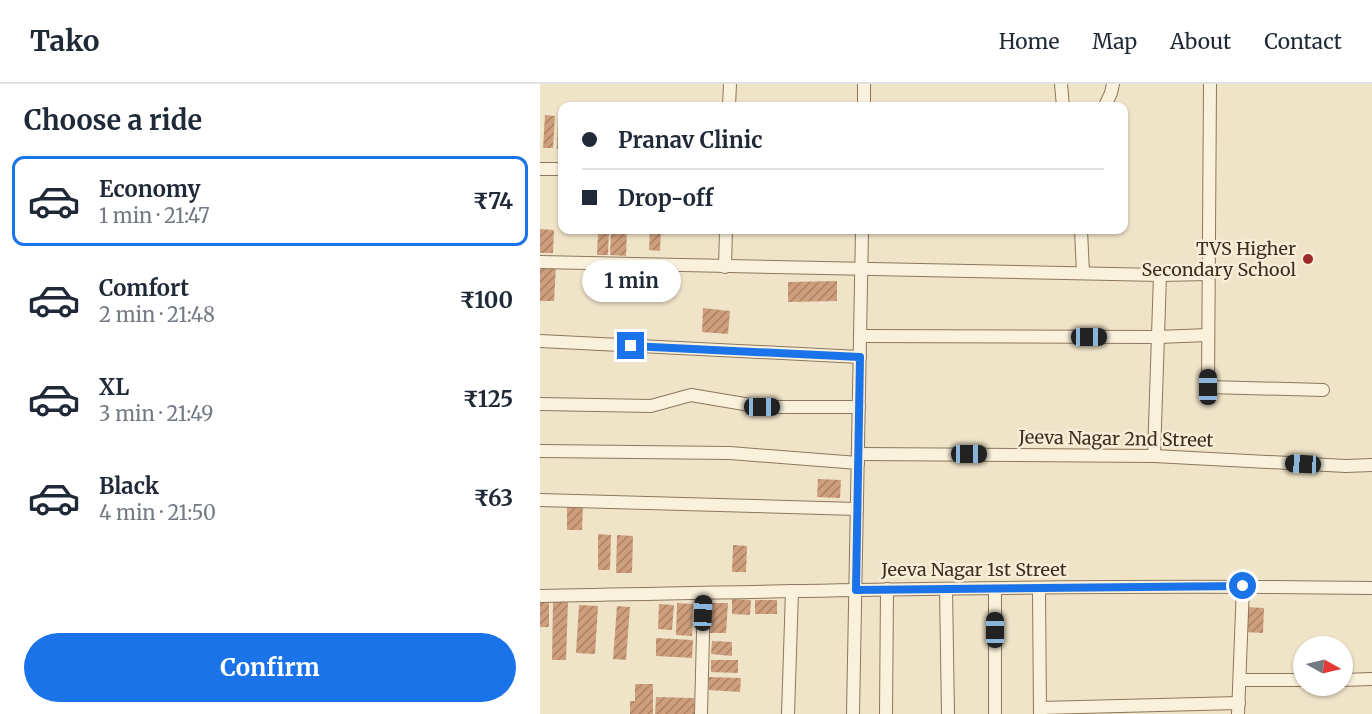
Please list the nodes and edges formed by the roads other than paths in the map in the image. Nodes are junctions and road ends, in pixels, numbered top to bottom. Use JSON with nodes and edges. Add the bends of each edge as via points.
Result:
{"nodes":[{"id":1,"x":730,"y":84,"type":"edge"},
{"id":2,"x":864,"y":84,"type":"edge"},
{"id":3,"x":1061,"y":84,"type":"edge"},
{"id":4,"x":1113,"y":84,"type":"edge"},
{"id":5,"x":1210,"y":84,"type":"edge"},
{"id":6,"x":729,"y":102,"type":"edge"},
{"id":7,"x":864,"y":102,"type":"edge"},
{"id":8,"x":1063,"y":102,"type":"edge"},
{"id":9,"x":1107,"y":102,"type":"edge"},
{"id":10,"x":540,"y":169,"type":"edge"},
{"id":11,"x":558,"y":169,"type":"edge"},
{"id":12,"x":726,"y":234,"type":"edge"},
{"id":13,"x":862,"y":234,"type":"edge"},
{"id":14,"x":1081,"y":234,"type":"edge"},
{"id":15,"x":540,"y":262,"type":"edge"},
{"id":16,"x":725,"y":267,"type":"junction"},
{"id":17,"x":861,"y":268,"type":"junction"},
{"id":18,"x":1083,"y":273,"type":"junction"},
{"id":19,"x":1208,"y":274,"type":"junction"},
{"id":20,"x":1160,"y":275,"type":"junction"},
{"id":21,"x":1208,"y":335,"type":"junction"},
{"id":22,"x":860,"y":336,"type":"junction"},
{"id":23,"x":1158,"y":337,"type":"junction"},
{"id":24,"x":540,"y":341,"type":"edge"},
{"id":25,"x":860,"y":357,"type":"junction"},
{"id":26,"x":1323,"y":390,"type":"dead end"},
{"id":27,"x":540,"y":404,"type":"edge"},
{"id":28,"x":859,"y":407,"type":"junction"},
{"id":29,"x":540,"y":451,"type":"edge"},
{"id":30,"x":1154,"y":456,"type":"junction"},
{"id":31,"x":858,"y":458,"type":"junction"},
{"id":32,"x":1372,"y":465,"type":"edge"},
{"id":33,"x":540,"y":500,"type":"edge"},
{"id":34,"x":857,"y":509,"type":"junction"},
{"id":35,"x":1243,"y":586,"type":"junction"},
{"id":36,"x":995,"y":588,"type":"junction"},
{"id":37,"x":1039,"y":588,"type":"junction"},
{"id":38,"x":1372,"y":588,"type":"edge"},
{"id":39,"x":887,"y":589,"type":"junction"},
{"id":40,"x":946,"y":589,"type":"junction"},
{"id":41,"x":856,"y":590,"type":"junction"},
{"id":42,"x":792,"y":591,"type":"junction"},
{"id":43,"x":704,"y":592,"type":"junction"},
{"id":44,"x":540,"y":596,"type":"edge"},
{"id":45,"x":1240,"y":680,"type":"junction"},
{"id":46,"x":1293,"y":680,"type":"edge"},
{"id":47,"x":1353,"y":680,"type":"edge"},
{"id":48,"x":1372,"y":680,"type":"edge"},
{"id":49,"x":1239,"y":708,"type":"edge"},
{"id":50,"x":1040,"y":711,"type":"edge"},
{"id":51,"x":701,"y":714,"type":"edge"},
{"id":52,"x":788,"y":714,"type":"edge"},
{"id":53,"x":854,"y":714,"type":"edge"},
{"id":54,"x":886,"y":714,"type":"edge"},
{"id":55,"x":948,"y":714,"type":"edge"},
{"id":56,"x":995,"y":714,"type":"edge"}],
"edges":[{"from":1,"to":6,"type":"street"},
{"from":2,"to":7,"type":"street"},
{"from":3,"to":8,"type":"street"},
{"from":4,"to":9,"type":"street"},
{"from":5,"to":19,"type":"street"},
{"from":10,"to":11,"type":"street"},
{"from":12,"to":16,"type":"street"},
{"from":13,"to":17,"type":"street"},
{"from":14,"to":18,"type":"street"},
{"from":15,"to":16,"type":"street"},
{"from":16,"to":17,"type":"street"},
{"from":17,"to":18,"type":"street"},
{"from":17,"to":22,"type":"street"},
{"from":18,"to":20,"type":"street"},
{"from":19,"to":20,"type":"street"},
{"from":19,"to":21,"type":"street"},
{"from":20,"to":23,"type":"street"},
{"from":21,"to":23,"type":"street"},
{"from":21,"to":26,"type":"street","via":[[1208,387]]},
{"from":22,"to":23,"type":"street"},
{"from":22,"to":25,"type":"street"},
{"from":23,"to":30,"type":"street"},
{"from":24,"to":25,"type":"street"},
{"from":25,"to":28,"type":"street"},
{"from":27,"to":28,"type":"street","via":[[651,406],[691,395],[762,407]]},
{"from":28,"to":31,"type":"street"},
{"from":29,"to":31,"type":"street","name":"Jeeva Nagar 2nd Street"},
{"from":30,"to":31,"type":"street","name":"Jeeva Nagar 2nd Street"},
{"from":30,"to":32,"type":"street","name":"Jeeva Nagar 2nd Street"},
{"from":31,"to":34,"type":"street"},
{"from":33,"to":34,"type":"street"},
{"from":34,"to":41,"type":"street"},
{"from":35,"to":37,"type":"street","name":"Jeeva Nagar 1st Street"},
{"from":35,"to":38,"type":"street","name":"Jeeva Nagar 1st Street"},
{"from":35,"to":45,"type":"street"},
{"from":36,"to":37,"type":"street","name":"Jeeva Nagar 1st Street"},
{"from":36,"to":40,"type":"street","name":"Jeeva Nagar 1st Street"},
{"from":36,"to":56,"type":"street"},
{"from":37,"to":50,"type":"street"},
{"from":39,"to":40,"type":"street","name":"Jeeva Nagar 1st Street"},
{"from":39,"to":41,"type":"street","name":"Jeeva Nagar 1st Street"},
{"from":39,"to":54,"type":"street"},
{"from":40,"to":55,"type":"street"},
{"from":41,"to":42,"type":"street","name":"Jeeva Nagar 1st Street"},
{"from":41,"to":53,"type":"street"},
{"from":42,"to":43,"type":"street","name":"Jeeva Nagar 1st Street"},
{"from":42,"to":52,"type":"street"},
{"from":43,"to":44,"type":"street","name":"Jeeva Nagar 1st Street"},
{"from":43,"to":51,"type":"street"},
{"from":45,"to":46,"type":"street"},
{"from":45,"to":49,"type":"street"},
{"from":47,"to":48,"type":"street"},
{"from":49,"to":50,"type":"street"}]}
